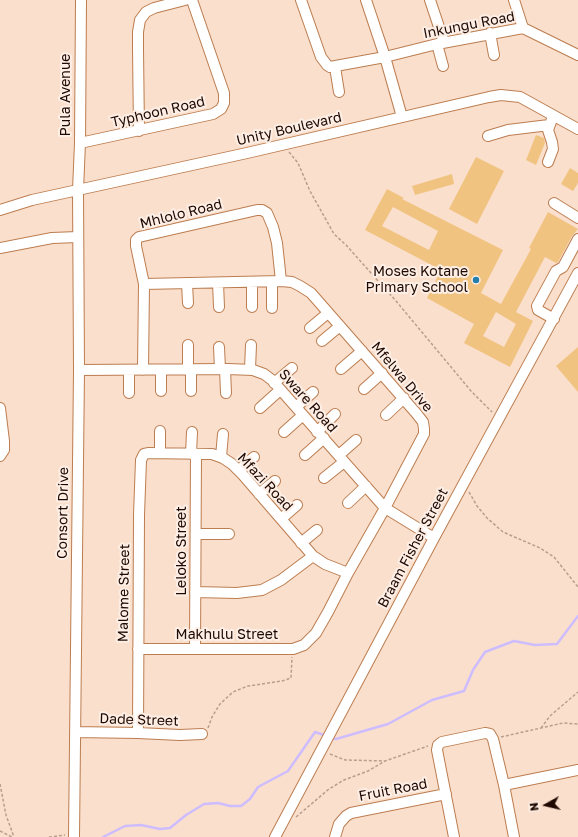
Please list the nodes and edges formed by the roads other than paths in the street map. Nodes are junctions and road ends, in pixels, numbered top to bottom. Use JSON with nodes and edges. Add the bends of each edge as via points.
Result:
{"nodes":[{"id":1,"x":81,"y":0,"type":"edge"},
{"id":2,"x":185,"y":0,"type":"edge"},
{"id":3,"x":192,"y":0,"type":"edge"},
{"id":4,"x":302,"y":0,"type":"edge"},
{"id":5,"x":366,"y":0,"type":"edge"},
{"id":6,"x":430,"y":0,"type":"edge"},
{"id":7,"x":514,"y":0,"type":"edge"},
{"id":8,"x":523,"y":28,"type":"junction"},
{"id":9,"x":490,"y":33,"type":"junction"},
{"id":10,"x":440,"y":43,"type":"junction"},
{"id":11,"x":578,"y":55,"type":"edge"},
{"id":12,"x":494,"y":56,"type":"dead end"},
{"id":13,"x":385,"y":58,"type":"junction"},
{"id":14,"x":443,"y":66,"type":"dead end"},
{"id":15,"x":335,"y":67,"type":"junction"},
{"id":16,"x":340,"y":92,"type":"dead end"},
{"id":17,"x":553,"y":115,"type":"junction"},
{"id":18,"x":402,"y":117,"type":"junction"},
{"id":19,"x":549,"y":125,"type":"junction"},
{"id":20,"x":578,"y":129,"type":"edge"},
{"id":21,"x":139,"y":131,"type":"junction"},
{"id":22,"x":488,"y":136,"type":"dead end"},
{"id":23,"x":80,"y":143,"type":"junction"},
{"id":24,"x":548,"y":162,"type":"dead end"},
{"id":25,"x":78,"y":190,"type":"junction"},
{"id":26,"x":554,"y":203,"type":"dead end"},
{"id":27,"x":0,"y":210,"type":"edge"},
{"id":28,"x":578,"y":218,"type":"edge"},
{"id":29,"x":78,"y":237,"type":"junction"},
{"id":30,"x":578,"y":239,"type":"edge"},
{"id":31,"x":0,"y":248,"type":"edge"},
{"id":32,"x":577,"y":279,"type":"edge"},
{"id":33,"x":276,"y":281,"type":"junction"},
{"id":34,"x":252,"y":282,"type":"junction"},
{"id":35,"x":187,"y":283,"type":"junction"},
{"id":36,"x":218,"y":283,"type":"junction"},
{"id":37,"x":144,"y":284,"type":"junction"},
{"id":38,"x":188,"y":303,"type":"dead end"},
{"id":39,"x":219,"y":307,"type":"dead end"},
{"id":40,"x":252,"y":307,"type":"dead end"},
{"id":41,"x":272,"y":308,"type":"dead end"},
{"id":42,"x":328,"y":312,"type":"junction"},
{"id":43,"x":554,"y":319,"type":"junction"},
{"id":44,"x":340,"y":326,"type":"junction"},
{"id":45,"x":310,"y":328,"type":"dead end"},
{"id":46,"x":322,"y":341,"type":"dead end"},
{"id":47,"x":188,"y":345,"type":"dead end"},
{"id":48,"x":251,"y":345,"type":"dead end"},
{"id":49,"x":219,"y":347,"type":"dead end"},
{"id":50,"x":362,"y":351,"type":"junction"},
{"id":51,"x":292,"y":368,"type":"dead end"},
{"id":52,"x":189,"y":369,"type":"junction"},
{"id":53,"x":222,"y":369,"type":"junction"},
{"id":54,"x":250,"y":369,"type":"junction"},
{"id":55,"x":79,"y":370,"type":"junction"},
{"id":56,"x":129,"y":370,"type":"junction"},
{"id":57,"x":143,"y":370,"type":"junction"},
{"id":58,"x":161,"y":370,"type":"junction"},
{"id":59,"x":341,"y":370,"type":"dead end"},
{"id":60,"x":382,"y":373,"type":"junction"},
{"id":61,"x":277,"y":387,"type":"junction"},
{"id":62,"x":364,"y":389,"type":"dead end"},
{"id":63,"x":161,"y":391,"type":"dead end"},
{"id":64,"x":191,"y":391,"type":"dead end"},
{"id":65,"x":313,"y":392,"type":"dead end"},
{"id":66,"x":129,"y":393,"type":"dead end"},
{"id":67,"x":226,"y":394,"type":"dead end"},
{"id":68,"x":404,"y":398,"type":"junction"},
{"id":69,"x":296,"y":407,"type":"junction"},
{"id":70,"x":0,"y":408,"type":"edge"},
{"id":71,"x":260,"y":408,"type":"dead end"},
{"id":72,"x":335,"y":414,"type":"dead end"},
{"id":73,"x":303,"y":415,"type":"junction"},
{"id":74,"x":386,"y":415,"type":"dead end"},
{"id":75,"x":160,"y":431,"type":"dead end"},
{"id":76,"x":192,"y":432,"type":"dead end"},
{"id":77,"x":284,"y":432,"type":"dead end"},
{"id":78,"x":223,"y":434,"type":"dead end"},
{"id":79,"x":321,"y":435,"type":"junction"},
{"id":80,"x":356,"y":440,"type":"dead end"},
{"id":81,"x":160,"y":453,"type":"junction"},
{"id":82,"x":144,"y":454,"type":"joint"},
{"id":83,"x":194,"y":454,"type":"junction"},
{"id":84,"x":305,"y":455,"type":"dead end"},
{"id":85,"x":0,"y":456,"type":"edge"},
{"id":86,"x":221,"y":457,"type":"junction"},
{"id":87,"x":254,"y":457,"type":"dead end"},
{"id":88,"x":342,"y":458,"type":"junction"},
{"id":89,"x":239,"y":470,"type":"junction"},
{"id":90,"x":324,"y":478,"type":"dead end"},
{"id":91,"x":275,"y":481,"type":"dead end"},
{"id":92,"x":366,"y":486,"type":"junction"},
{"id":93,"x":259,"y":494,"type":"junction"},
{"id":94,"x":348,"y":503,"type":"dead end"},
{"id":95,"x":297,"y":505,"type":"dead end"},
{"id":96,"x":385,"y":508,"type":"junction"},
{"id":97,"x":281,"y":519,"type":"junction"},
{"id":98,"x":317,"y":530,"type":"dead end"},
{"id":99,"x":196,"y":534,"type":"junction"},
{"id":100,"x":229,"y":534,"type":"dead end"},
{"id":101,"x":434,"y":538,"type":"junction"},
{"id":102,"x":302,"y":543,"type":"junction"},
{"id":103,"x":313,"y":556,"type":"junction"},
{"id":104,"x":348,"y":573,"type":"junction"},
{"id":105,"x":196,"y":592,"type":"junction"},
{"id":106,"x":312,"y":638,"type":"joint"},
{"id":107,"x":138,"y":648,"type":"junction"},
{"id":108,"x":195,"y":648,"type":"junction"},
{"id":109,"x":75,"y":732,"type":"junction"},
{"id":110,"x":138,"y":733,"type":"junction"},
{"id":111,"x":202,"y":734,"type":"road end"},
{"id":112,"x":578,"y":770,"type":"edge"},
{"id":113,"x":504,"y":785,"type":"junction"},
{"id":114,"x":446,"y":794,"type":"junction"},
{"id":115,"x":74,"y":832,"type":"edge"},
{"id":116,"x":277,"y":832,"type":"edge"},
{"id":117,"x":336,"y":837,"type":"edge"},
{"id":118,"x":454,"y":837,"type":"edge"},
{"id":119,"x":514,"y":837,"type":"edge"}],
"edges":[{"from":1,"to":23,"type":"street","name":"Pula Avenue"},
{"from":2,"to":21,"type":"street","via":[[154,8],[146,12],[140,20]]},
{"from":3,"to":21,"type":"street","name":"Typhoon Road","via":[[224,93],[223,106],[219,112],[213,114]]},
{"from":4,"to":15,"type":"street","via":[[321,57],[327,65]]},
{"from":5,"to":13,"type":"street"},
{"from":6,"to":10,"type":"street"},
{"from":7,"to":8,"type":"street"},
{"from":8,"to":9,"type":"street","name":"Inkungu Road"},
{"from":8,"to":11,"type":"street","name":"Inkungu Road"},
{"from":9,"to":10,"type":"street","name":"Inkungu Road"},
{"from":9,"to":12,"type":"street"},
{"from":10,"to":13,"type":"street","name":"Inkungu Road"},
{"from":10,"to":14,"type":"street"},
{"from":13,"to":15,"type":"street","name":"Inkungu Road"},
{"from":13,"to":18,"type":"street"},
{"from":15,"to":16,"type":"street"},
{"from":17,"to":18,"type":"street","name":"Unity Boulevard","via":[[520,97],[502,95]]},
{"from":17,"to":19,"type":"street"},
{"from":17,"to":20,"type":"street","name":"Unity Boulevard"},
{"from":18,"to":25,"type":"street","name":"Unity Boulevard"},
{"from":19,"to":22,"type":"street","via":[[508,130]]},
{"from":19,"to":24,"type":"street","via":[[552,148]]},
{"from":21,"to":23,"type":"street","name":"Typhoon Road"},
{"from":23,"to":25,"type":"street","name":"Pula Avenue"},
{"from":25,"to":27,"type":"street","name":"Unity Boulevard"},
{"from":25,"to":29,"type":"street","name":"Consort Drive"},
{"from":26,"to":28,"type":"street"},
{"from":29,"to":31,"type":"street","via":[[52,238]]},
{"from":29,"to":55,"type":"street","name":"Consort Drive"},
{"from":30,"to":43,"type":"street","via":[[563,267],[556,271],[537,306],[538,310]]},
{"from":32,"to":43,"type":"street","name":"Braam Fisher Street"},
{"from":33,"to":34,"type":"street","name":"Mfelwa Drive"},
{"from":33,"to":37,"type":"street","name":"Mhlolo Road","via":[[278,243],[268,213],[260,210],[139,237],[136,244]]},
{"from":33,"to":41,"type":"street"},
{"from":33,"to":42,"type":"street","name":"Mfelwa Drive","via":[[292,282],[300,286]]},
{"from":34,"to":36,"type":"street","name":"Mfelwa Drive"},
{"from":34,"to":40,"type":"street"},
{"from":35,"to":36,"type":"street","name":"Mfelwa Drive"},
{"from":35,"to":37,"type":"street","name":"Mfelwa Drive"},
{"from":35,"to":38,"type":"street"},
{"from":36,"to":39,"type":"street"},
{"from":37,"to":57,"type":"street","name":"Mhlolo Road"},
{"from":42,"to":44,"type":"street","name":"Mfelwa Drive"},
{"from":42,"to":45,"type":"street"},
{"from":43,"to":101,"type":"street","name":"Braam Fisher Street"},
{"from":44,"to":46,"type":"street"},
{"from":44,"to":50,"type":"street","name":"Mfelwa Drive"},
{"from":47,"to":52,"type":"street"},
{"from":48,"to":54,"type":"street"},
{"from":49,"to":53,"type":"street"},
{"from":50,"to":59,"type":"street"},
{"from":50,"to":60,"type":"street","name":"Mfelwa Drive"},
{"from":51,"to":61,"type":"street"},
{"from":52,"to":53,"type":"street","name":"Sware Road"},
{"from":52,"to":58,"type":"street","name":"Sware Road"},
{"from":52,"to":64,"type":"street"},
{"from":53,"to":54,"type":"street","name":"Sware Road"},
{"from":53,"to":67,"type":"street"},
{"from":54,"to":61,"type":"street","name":"Sware Road","via":[[264,374]]},
{"from":55,"to":56,"type":"street","name":"Sware Road"},
{"from":55,"to":109,"type":"street","name":"Consort Drive"},
{"from":56,"to":57,"type":"street","name":"Sware Road"},
{"from":56,"to":66,"type":"street"},
{"from":57,"to":58,"type":"street","name":"Sware Road"},
{"from":58,"to":63,"type":"street"},
{"from":60,"to":62,"type":"street"},
{"from":60,"to":68,"type":"street","name":"Mfelwa Drive"},
{"from":61,"to":69,"type":"street","name":"Sware Road"},
{"from":61,"to":71,"type":"street"},
{"from":65,"to":69,"type":"street"},
{"from":68,"to":74,"type":"street"},
{"from":68,"to":96,"type":"street","name":"Mfelwa Drive","via":[[421,419],[424,434]]},
{"from":69,"to":73,"type":"street","name":"Sware Road"},
{"from":70,"to":85,"type":"street","via":[[4,450]]},
{"from":72,"to":79,"type":"street"},
{"from":73,"to":77,"type":"street"},
{"from":73,"to":79,"type":"street","name":"Sware Road"},
{"from":75,"to":81,"type":"street"},
{"from":76,"to":83,"type":"street","name":"Leloko Street"},
{"from":78,"to":86,"type":"street"},
{"from":79,"to":84,"type":"street"},
{"from":79,"to":88,"type":"street","name":"Sware Road"},
{"from":80,"to":88,"type":"street"},
{"from":81,"to":82,"type":"street","name":"Mfazi Road"},
{"from":81,"to":83,"type":"street","name":"Mfazi Road"},
{"from":82,"to":107,"type":"street","name":"Malome Street","via":[[141,460]]},
{"from":83,"to":86,"type":"street","name":"Mfazi Road"},
{"from":83,"to":99,"type":"street","name":"Leloko Street"},
{"from":86,"to":89,"type":"street","name":"Mfazi Road"},
{"from":87,"to":89,"type":"street"},
{"from":88,"to":90,"type":"street"},
{"from":88,"to":92,"type":"street","name":"Sware Road"},
{"from":89,"to":93,"type":"street","name":"Mfazi Road"},
{"from":91,"to":93,"type":"street"},
{"from":92,"to":94,"type":"street"},
{"from":92,"to":96,"type":"street","name":"Sware Road"},
{"from":93,"to":97,"type":"street","name":"Mfazi Road"},
{"from":95,"to":97,"type":"street"},
{"from":96,"to":101,"type":"street","name":"Sware Road"},
{"from":96,"to":104,"type":"street","name":"Mfelwa Drive"},
{"from":97,"to":102,"type":"street","name":"Mfazi Road"},
{"from":98,"to":102,"type":"street"},
{"from":99,"to":100,"type":"street"},
{"from":99,"to":105,"type":"street","name":"Leloko Street"},
{"from":101,"to":116,"type":"street","name":"Braam Fisher Street"},
{"from":102,"to":103,"type":"street","name":"Mfazi Road"},
{"from":103,"to":104,"type":"street","name":"Mfazi Road"},
{"from":103,"to":105,"type":"street","via":[[281,580],[262,590],[237,593]]},
{"from":104,"to":106,"type":"street","name":"Mfelwa Drive"},
{"from":105,"to":108,"type":"street","name":"Leloko Street"},
{"from":106,"to":108,"type":"street","name":"Makhulu Street","via":[[304,645],[293,649]]},
{"from":107,"to":108,"type":"street","name":"Makhulu Street"},
{"from":107,"to":110,"type":"street","name":"Malome Street"},
{"from":109,"to":110,"type":"street","name":"Dade Street"},
{"from":109,"to":115,"type":"street","name":"Consort Drive"},
{"from":110,"to":111,"type":"street","name":"Dade Street"},
{"from":112,"to":113,"type":"street"},
{"from":113,"to":114,"type":"street","via":[[493,739],[490,734],[485,733],[442,742],[438,748]]},
{"from":113,"to":119,"type":"street"},
{"from":114,"to":117,"type":"street","name":"Fruit Road","via":[[351,813],[339,824]]},
{"from":114,"to":118,"type":"street"}]}
